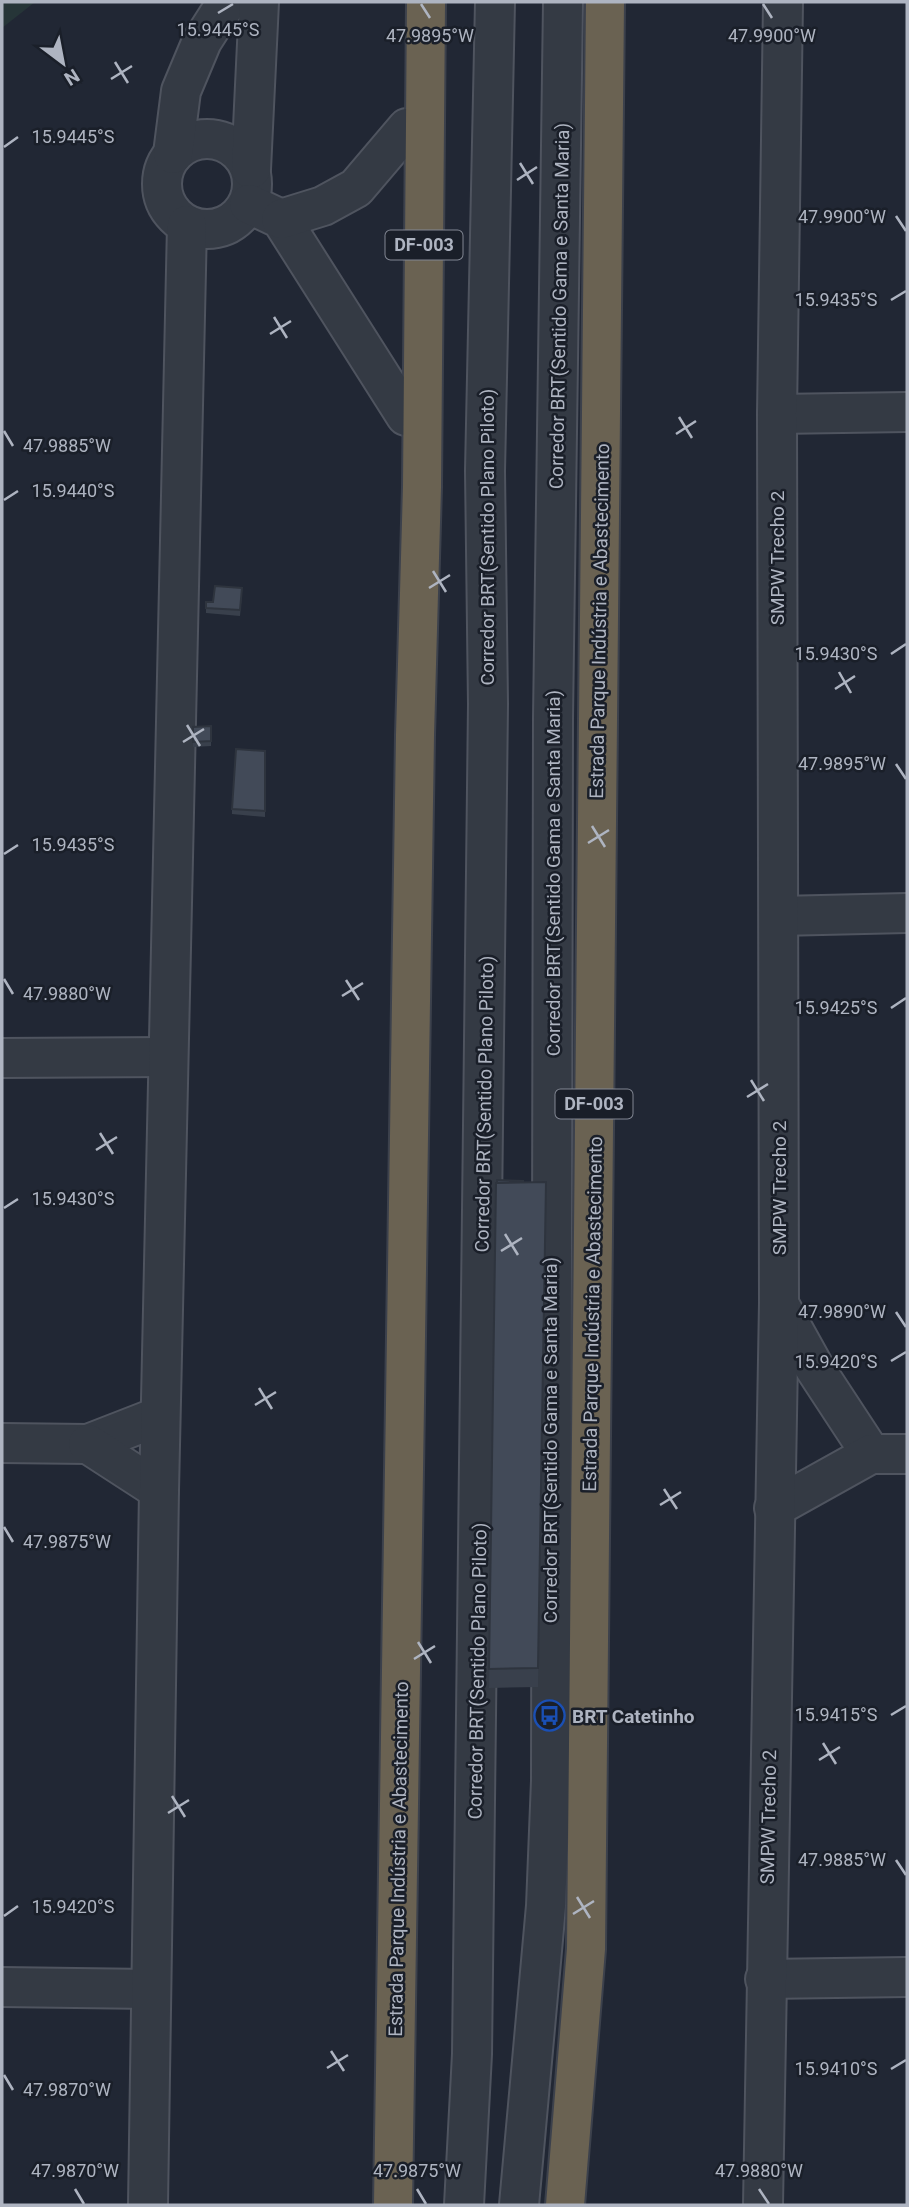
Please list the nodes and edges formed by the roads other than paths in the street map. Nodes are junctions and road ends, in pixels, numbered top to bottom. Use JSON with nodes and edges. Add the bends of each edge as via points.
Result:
{"nodes":[{"id":1,"x":227,"y":2,"type":"edge"},
{"id":2,"x":259,"y":2,"type":"edge"},
{"id":3,"x":425,"y":2,"type":"edge"},
{"id":4,"x":495,"y":2,"type":"edge"},
{"id":5,"x":563,"y":2,"type":"edge"},
{"id":6,"x":605,"y":2,"type":"edge"},
{"id":7,"x":783,"y":2,"type":"edge"},
{"id":8,"x":407,"y":128,"type":"dead end"},
{"id":9,"x":173,"y":154,"type":"junction"},
{"id":10,"x":260,"y":197,"type":"junction"},
{"id":11,"x":187,"y":225,"type":"junction"},
{"id":12,"x":907,"y":412,"type":"edge"},
{"id":13,"x":777,"y":414,"type":"junction"},
{"id":14,"x":406,"y":416,"type":"dead end"},
{"id":15,"x":907,"y":913,"type":"edge"},
{"id":16,"x":779,"y":916,"type":"junction"},
{"id":17,"x":168,"y":1057,"type":"junction"},
{"id":18,"x":2,"y":1058,"type":"edge"},
{"id":19,"x":779,"y":1303,"type":"junction"},
{"id":20,"x":160,"y":1416,"type":"junction"},
{"id":21,"x":2,"y":1443,"type":"edge"},
{"id":22,"x":88,"y":1444,"type":"junction"},
{"id":23,"x":889,"y":1454,"type":"edge"},
{"id":24,"x":159,"y":1490,"type":"junction"},
{"id":25,"x":774,"y":1508,"type":"junction"},
{"id":26,"x":907,"y":1977,"type":"edge"},
{"id":27,"x":765,"y":1979,"type":"junction"},
{"id":28,"x":2,"y":1987,"type":"edge"},
{"id":29,"x":150,"y":1989,"type":"junction"},
{"id":30,"x":148,"y":2205,"type":"edge"},
{"id":31,"x":393,"y":2205,"type":"edge"},
{"id":32,"x":464,"y":2205,"type":"edge"},
{"id":33,"x":519,"y":2205,"type":"edge"},
{"id":34,"x":565,"y":2205,"type":"edge"},
{"id":35,"x":763,"y":2205,"type":"edge"}],
"edges":[{"from":1,"to":9,"type":"street","via":[[202,41],[181,91]]},
{"from":2,"to":10,"type":"street"},
{"from":3,"to":31,"type":"highway","name":"Estrada Parque Indústria e Abastecimento","number":"DF-003","via":[[422,487]]},
{"from":4,"to":32,"type":"street","name":"Corredor BRT(Sentido Plano Piloto)","via":[[485,471],[488,718],[472,2054]]},
{"from":5,"to":33,"type":"street","name":"Corredor BRT(Sentido Gama e Santa Maria)","via":[[553,733],[551,1781],[546,1906]]},
{"from":6,"to":34,"type":"highway","name":"Estrada Parque Indústria e Abastecimento","number":"DF-003","via":[[586,1949]]},
{"from":7,"to":13,"type":"street","name":"SMPW Trecho 2"},
{"from":8,"to":10,"type":"street","via":[[356,188],[323,206]]},
{"from":9,"to":10,"type":"street","via":[[188,142],[207,138],[226,142],[241,152]]},
{"from":9,"to":11,"type":"street","via":[[164,168],[163,193],[174,215]]},
{"from":10,"to":11,"type":"street","via":[[222,227]]},
{"from":10,"to":14,"type":"street"},
{"from":11,"to":17,"type":"street"},
{"from":12,"to":13,"type":"street"},
{"from":13,"to":16,"type":"street","name":"SMPW Trecho 2"},
{"from":15,"to":16,"type":"street"},
{"from":16,"to":19,"type":"street","name":"SMPW Trecho 2"},
{"from":17,"to":18,"type":"street"},
{"from":17,"to":20,"type":"street"},
{"from":19,"to":23,"type":"street","via":[[814,1367]]},
{"from":19,"to":25,"type":"street","name":"SMPW Trecho 2"},
{"from":20,"to":22,"type":"street"},
{"from":20,"to":24,"type":"street"},
{"from":21,"to":22,"type":"street"},
{"from":22,"to":24,"type":"street"},
{"from":23,"to":25,"type":"street"},
{"from":24,"to":29,"type":"street"},
{"from":25,"to":27,"type":"street","name":"SMPW Trecho 2"},
{"from":26,"to":27,"type":"street"},
{"from":27,"to":35,"type":"street","name":"SMPW Trecho 2"},
{"from":28,"to":29,"type":"street"},
{"from":29,"to":30,"type":"street"}]}
